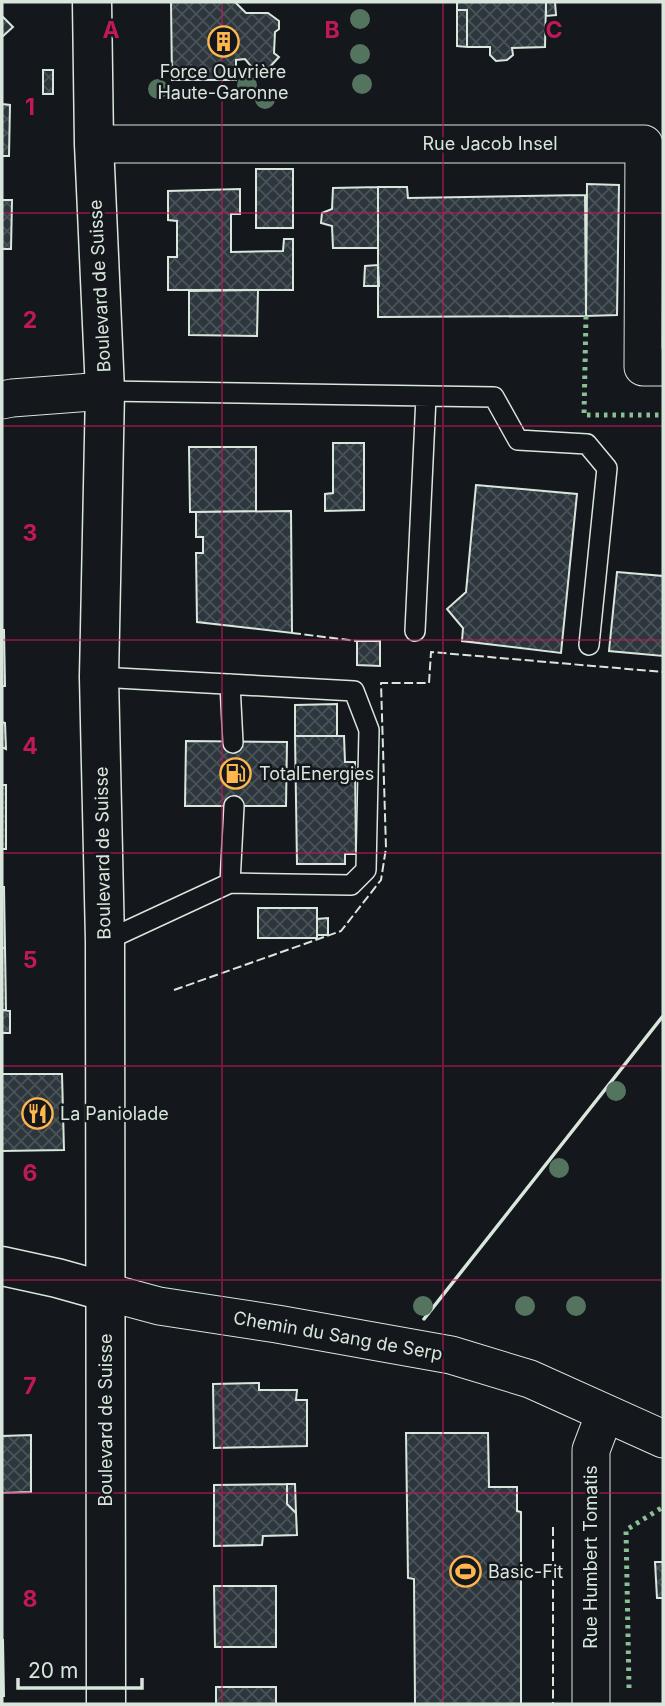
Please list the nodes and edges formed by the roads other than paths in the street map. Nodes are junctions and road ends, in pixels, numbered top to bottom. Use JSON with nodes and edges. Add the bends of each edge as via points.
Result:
{"nodes":[{"id":1,"x":92,"y":2,"type":"edge"},
{"id":2,"x":94,"y":144,"type":"junction"},
{"id":3,"x":663,"y":367,"type":"edge"},
{"id":4,"x":105,"y":391,"type":"junction"},
{"id":5,"x":426,"y":397,"type":"junction"},
{"id":6,"x":2,"y":400,"type":"edge"},
{"id":7,"x":415,"y":631,"type":"dead end"},
{"id":8,"x":589,"y":645,"type":"dead end"},
{"id":9,"x":99,"y":677,"type":"junction"},
{"id":10,"x":230,"y":684,"type":"junction"},
{"id":11,"x":233,"y":743,"type":"dead end"},
{"id":12,"x":234,"y":806,"type":"dead end"},
{"id":13,"x":230,"y":883,"type":"junction"},
{"id":14,"x":105,"y":941,"type":"junction"},
{"id":15,"x":2,"y":1266,"type":"edge"},
{"id":16,"x":107,"y":1292,"type":"junction"},
{"id":17,"x":605,"y":1413,"type":"junction"},
{"id":18,"x":663,"y":1439,"type":"edge"},
{"id":19,"x":106,"y":1704,"type":"edge"},
{"id":20,"x":591,"y":1704,"type":"edge"}],
"edges":[{"from":1,"to":2,"type":"main road","name":"Boulevard de Suisse"},
{"from":2,"to":3,"type":"street","name":"Rue Jacob Insel","via":[[644,144],[643,367]]},
{"from":2,"to":4,"type":"main road","name":"Boulevard de Suisse"},
{"from":4,"to":5,"type":"lane"},
{"from":4,"to":6,"type":"street"},
{"from":4,"to":9,"type":"main road","name":"Boulevard de Suisse"},
{"from":5,"to":7,"type":"lane"},
{"from":5,"to":8,"type":"lane","via":[[494,397],[518,440],[587,444],[607,468]]},
{"from":9,"to":10,"type":"lane"},
{"from":9,"to":14,"type":"main road","name":"Boulevard de Suisse"},
{"from":10,"to":11,"type":"lane"},
{"from":10,"to":13,"type":"lane","via":[[354,691],[369,730],[366,870],[351,885]]},
{"from":12,"to":13,"type":"lane"},
{"from":13,"to":14,"type":"lane"},
{"from":14,"to":16,"type":"main road","name":"Boulevard de Suisse"},
{"from":15,"to":16,"type":"main road","name":"Chemin du Sang de Serp"},
{"from":16,"to":17,"type":"street","name":"Chemin du Sang de Serp","via":[[159,1306],[451,1355],[530,1379]]},
{"from":16,"to":19,"type":"main road","name":"Boulevard de Suisse"},
{"from":17,"to":18,"type":"street","name":"Chemin du Sang de Serp"},
{"from":17,"to":20,"type":"street","name":"Rue Humbert Tomatis","via":[[591,1450]]}]}
